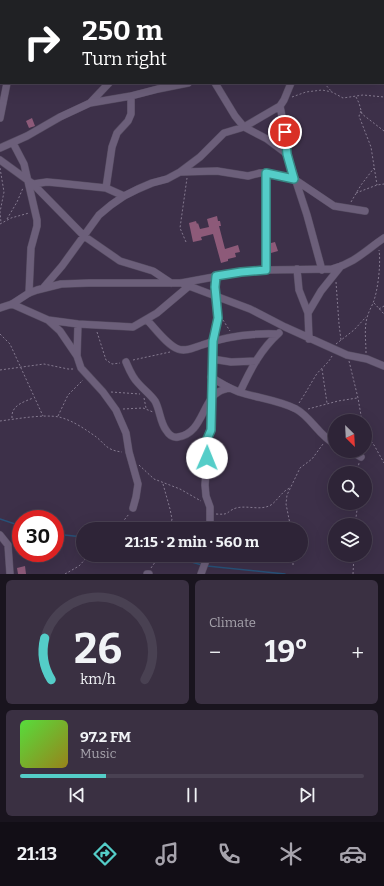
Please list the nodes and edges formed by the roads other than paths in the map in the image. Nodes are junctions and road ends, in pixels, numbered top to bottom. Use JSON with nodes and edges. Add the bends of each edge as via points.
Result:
{"nodes":[{"id":1,"x":7,"y":84,"type":"edge"},
{"id":2,"x":108,"y":84,"type":"edge"},
{"id":3,"x":183,"y":84,"type":"edge"},
{"id":4,"x":216,"y":84,"type":"edge"},
{"id":5,"x":291,"y":84,"type":"edge"},
{"id":6,"x":131,"y":96,"type":"junction"},
{"id":7,"x":90,"y":103,"type":"junction"},
{"id":8,"x":282,"y":103,"type":"junction"},
{"id":9,"x":0,"y":118,"type":"edge"},
{"id":10,"x":244,"y":127,"type":"junction"},
{"id":11,"x":14,"y":143,"type":"junction"},
{"id":12,"x":0,"y":148,"type":"edge"},
{"id":13,"x":287,"y":154,"type":"junction"},
{"id":14,"x":0,"y":163,"type":"edge"},
{"id":15,"x":180,"y":172,"type":"junction"},
{"id":16,"x":266,"y":173,"type":"junction"},
{"id":17,"x":294,"y":179,"type":"junction"},
{"id":18,"x":29,"y":182,"type":"junction"},
{"id":19,"x":106,"y":188,"type":"junction"},
{"id":20,"x":124,"y":196,"type":"junction"},
{"id":21,"x":365,"y":211,"type":"dead end"},
{"id":22,"x":84,"y":236,"type":"junction"},
{"id":23,"x":384,"y":238,"type":"edge"},
{"id":24,"x":341,"y":266,"type":"junction"},
{"id":25,"x":297,"y":269,"type":"junction"},
{"id":26,"x":266,"y":270,"type":"junction"},
{"id":27,"x":322,"y":270,"type":"junction"},
{"id":28,"x":216,"y":276,"type":"junction"},
{"id":29,"x":172,"y":283,"type":"junction"},
{"id":30,"x":181,"y":283,"type":"junction"},
{"id":31,"x":189,"y":286,"type":"junction"},
{"id":32,"x":44,"y":287,"type":"junction"},
{"id":33,"x":29,"y":293,"type":"junction"},
{"id":34,"x":216,"y":297,"type":"junction"},
{"id":35,"x":12,"y":304,"type":"junction"},
{"id":36,"x":0,"y":308,"type":"edge"},
{"id":37,"x":308,"y":313,"type":"junction"},
{"id":38,"x":48,"y":320,"type":"junction"},
{"id":39,"x":147,"y":320,"type":"junction"},
{"id":40,"x":78,"y":324,"type":"junction"},
{"id":41,"x":285,"y":327,"type":"junction"},
{"id":42,"x":277,"y":334,"type":"junction"},
{"id":43,"x":309,"y":339,"type":"junction"},
{"id":44,"x":213,"y":341,"type":"junction"},
{"id":45,"x":77,"y":356,"type":"junction"},
{"id":46,"x":212,"y":359,"type":"junction"},
{"id":47,"x":256,"y":361,"type":"junction"},
{"id":48,"x":126,"y":362,"type":"road end"},
{"id":49,"x":384,"y":366,"type":"edge"},
{"id":50,"x":212,"y":377,"type":"junction"},
{"id":51,"x":229,"y":388,"type":"junction"},
{"id":52,"x":240,"y":392,"type":"junction"},
{"id":53,"x":211,"y":398,"type":"junction"},
{"id":54,"x":328,"y":440,"type":"edge"},
{"id":55,"x":133,"y":508,"type":"road end"},
{"id":56,"x":210,"y":522,"type":"edge"},
{"id":57,"x":0,"y":535,"type":"edge"},
{"id":58,"x":205,"y":562,"type":"edge"},
{"id":59,"x":10,"y":574,"type":"edge"},
{"id":60,"x":201,"y":574,"type":"edge"}],
"edges":[{"from":1,"to":9,"type":"street"},
{"from":2,"to":7,"type":"street"},
{"from":3,"to":6,"type":"street"},
{"from":4,"to":10,"type":"street"},
{"from":5,"to":8,"type":"street"},
{"from":6,"to":7,"type":"street"},
{"from":6,"to":19,"type":"street","via":[[131,114],[117,133],[112,147]]},
{"from":7,"to":11,"type":"street"},
{"from":8,"to":10,"type":"street"},
{"from":8,"to":13,"type":"street"},
{"from":10,"to":13,"type":"street","via":[[267,138]]},
{"from":10,"to":15,"type":"street","via":[[218,137],[200,157]]},
{"from":11,"to":12,"type":"street"},
{"from":11,"to":18,"type":"street"},
{"from":12,"to":14,"type":"street"},
{"from":13,"to":17,"type":"street"},
{"from":14,"to":18,"type":"street"},
{"from":15,"to":16,"type":"street","via":[[217,171],[248,176]]},
{"from":15,"to":20,"type":"street"},
{"from":16,"to":17,"type":"street"},
{"from":16,"to":26,"type":"street"},
{"from":17,"to":21,"type":"street","via":[[330,204]]},
{"from":17,"to":27,"type":"street"},
{"from":18,"to":19,"type":"street"},
{"from":18,"to":22,"type":"street"},
{"from":18,"to":33,"type":"street","via":[[37,226],[31,248]]},
{"from":19,"to":20,"type":"street"},
{"from":20,"to":22,"type":"street","via":[[99,215]]},
{"from":22,"to":29,"type":"street","via":[[120,261],[153,271]]},
{"from":22,"to":32,"type":"street"},
{"from":23,"to":24,"type":"street","via":[[357,258]]},
{"from":24,"to":27,"type":"street"},
{"from":24,"to":37,"type":"street","via":[[321,291]]},
{"from":25,"to":26,"type":"street"},
{"from":25,"to":27,"type":"street"},
{"from":25,"to":37,"type":"street","via":[[300,290]]},
{"from":26,"to":28,"type":"street"},
{"from":28,"to":30,"type":"street"},
{"from":28,"to":34,"type":"street"},
{"from":29,"to":30,"type":"street"},
{"from":29,"to":32,"type":"street","via":[[89,283]]},
{"from":30,"to":31,"type":"street"},
{"from":31,"to":34,"type":"street"},
{"from":31,"to":39,"type":"street"},
{"from":32,"to":33,"type":"street"},
{"from":33,"to":35,"type":"street"},
{"from":34,"to":41,"type":"street","via":[[250,309]]},
{"from":34,"to":44,"type":"street","via":[[217,326]]},
{"from":35,"to":36,"type":"street"},
{"from":35,"to":38,"type":"street"},
{"from":37,"to":43,"type":"street"},
{"from":38,"to":40,"type":"street"},
{"from":38,"to":45,"type":"street","via":[[60,331]]},
{"from":39,"to":40,"type":"street","via":[[133,327]]},
{"from":39,"to":44,"type":"street","via":[[178,349],[185,350]]},
{"from":40,"to":45,"type":"street"},
{"from":41,"to":42,"type":"street"},
{"from":41,"to":43,"type":"street"},
{"from":42,"to":44,"type":"street","via":[[246,334]]},
{"from":42,"to":47,"type":"street"},
{"from":43,"to":49,"type":"street","via":[[347,355]]},
{"from":44,"to":46,"type":"street"},
{"from":45,"to":55,"type":"street","via":[[81,368],[103,392],[124,425],[138,484]]},
{"from":46,"to":47,"type":"street","via":[[231,362]]},
{"from":46,"to":50,"type":"street"},
{"from":47,"to":52,"type":"street"},
{"from":48,"to":53,"type":"street","via":[[134,379],[153,398],[165,430],[174,438],[181,437],[196,427]]},
{"from":50,"to":51,"type":"street"},
{"from":50,"to":53,"type":"street"},
{"from":51,"to":52,"type":"street"},
{"from":51,"to":53,"type":"street"},
{"from":52,"to":54,"type":"street","via":[[297,410]]},
{"from":53,"to":56,"type":"street","via":[[211,430],[205,444],[205,485],[210,506]]},
{"from":57,"to":59,"type":"street","via":[[8,545]]},
{"from":58,"to":60,"type":"street"}]}
